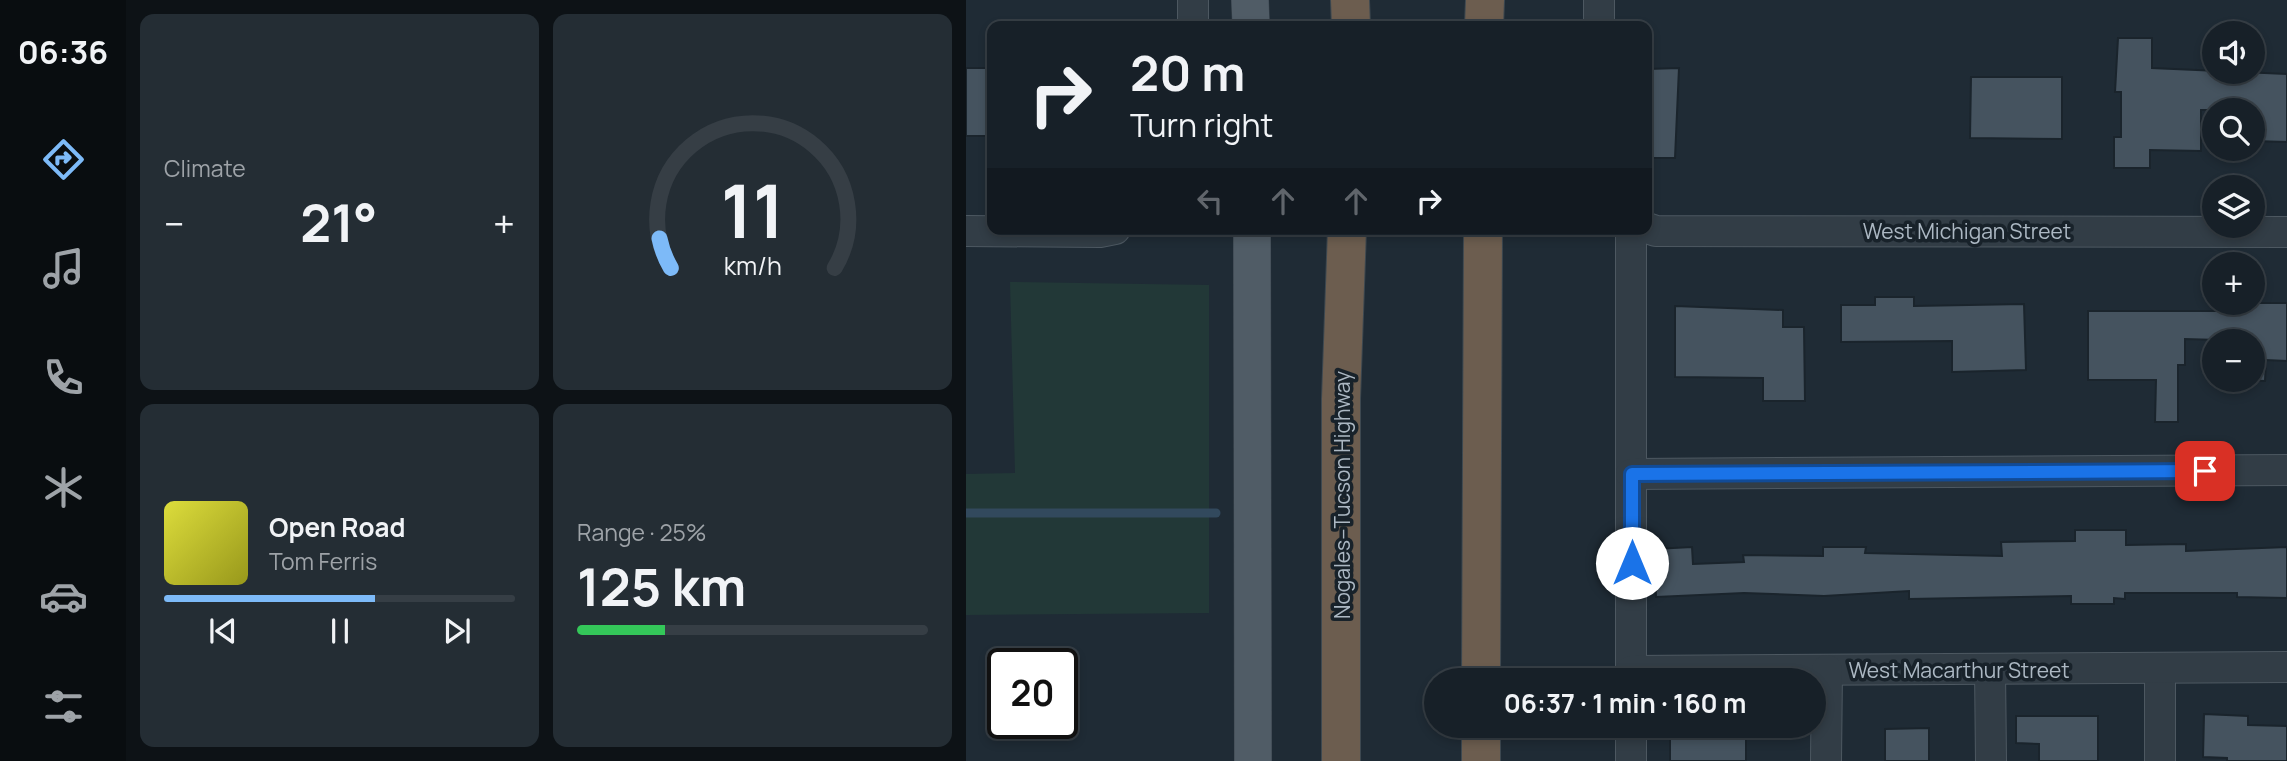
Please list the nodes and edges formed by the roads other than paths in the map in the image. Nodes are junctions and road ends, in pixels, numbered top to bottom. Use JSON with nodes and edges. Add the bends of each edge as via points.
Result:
{"nodes":[{"id":1,"x":1193,"y":0,"type":"edge"},
{"id":2,"x":1250,"y":0,"type":"edge"},
{"id":3,"x":1350,"y":0,"type":"edge"},
{"id":4,"x":1485,"y":0,"type":"edge"},
{"id":5,"x":1599,"y":0,"type":"edge"},
{"id":6,"x":1192,"y":21,"type":"edge"},
{"id":7,"x":1251,"y":21,"type":"edge"},
{"id":8,"x":1351,"y":21,"type":"edge"},
{"id":9,"x":1484,"y":21,"type":"edge"},
{"id":10,"x":1599,"y":21,"type":"edge"},
{"id":11,"x":966,"y":230,"type":"edge"},
{"id":12,"x":987,"y":230,"type":"edge"},
{"id":13,"x":1652,"y":230,"type":"edge"},
{"id":14,"x":2287,"y":232,"type":"edge"},
{"id":15,"x":1252,"y":235,"type":"edge"},
{"id":16,"x":1347,"y":235,"type":"edge"},
{"id":17,"x":1483,"y":235,"type":"edge"},
{"id":18,"x":1631,"y":235,"type":"edge"},
{"id":19,"x":2287,"y":470,"type":"edge"},
{"id":20,"x":1632,"y":474,"type":"junction"},
{"id":21,"x":2287,"y":667,"type":"edge"},
{"id":22,"x":1481,"y":668,"type":"edge"},
{"id":23,"x":1632,"y":668,"type":"edge"},
{"id":24,"x":1990,"y":669,"type":"junction"},
{"id":25,"x":1827,"y":670,"type":"joint"},
{"id":26,"x":2160,"y":670,"type":"junction"},
{"id":27,"x":1481,"y":738,"type":"edge"},
{"id":28,"x":1631,"y":738,"type":"edge"},
{"id":29,"x":1253,"y":761,"type":"edge"},
{"id":30,"x":1341,"y":761,"type":"edge"},
{"id":31,"x":1481,"y":761,"type":"edge"},
{"id":32,"x":1631,"y":761,"type":"edge"},
{"id":33,"x":1826,"y":761,"type":"edge"},
{"id":34,"x":1991,"y":761,"type":"edge"},
{"id":35,"x":2160,"y":761,"type":"edge"}],
"edges":[{"from":1,"to":6,"type":"street"},
{"from":2,"to":7,"type":"main road"},
{"from":3,"to":8,"type":"highway"},
{"from":4,"to":9,"type":"highway"},
{"from":5,"to":10,"type":"street"},
{"from":11,"to":12,"type":"street"},
{"from":13,"to":14,"type":"street","name":"West Michigan Street"},
{"from":15,"to":29,"type":"main road"},
{"from":16,"to":30,"type":"highway","name":"Nogales–Tucson Highway","via":[[1341,399]]},
{"from":17,"to":22,"type":"highway"},
{"from":18,"to":20,"type":"street"},
{"from":19,"to":20,"type":"street"},
{"from":20,"to":23,"type":"street"},
{"from":21,"to":26,"type":"street","name":"West Macarthur Street"},
{"from":24,"to":25,"type":"street","name":"West Macarthur Street"},
{"from":24,"to":26,"type":"street","name":"West Macarthur Street"},
{"from":24,"to":34,"type":"street"},
{"from":25,"to":33,"type":"street"},
{"from":26,"to":35,"type":"street"},
{"from":27,"to":31,"type":"highway"},
{"from":28,"to":32,"type":"street"}]}
